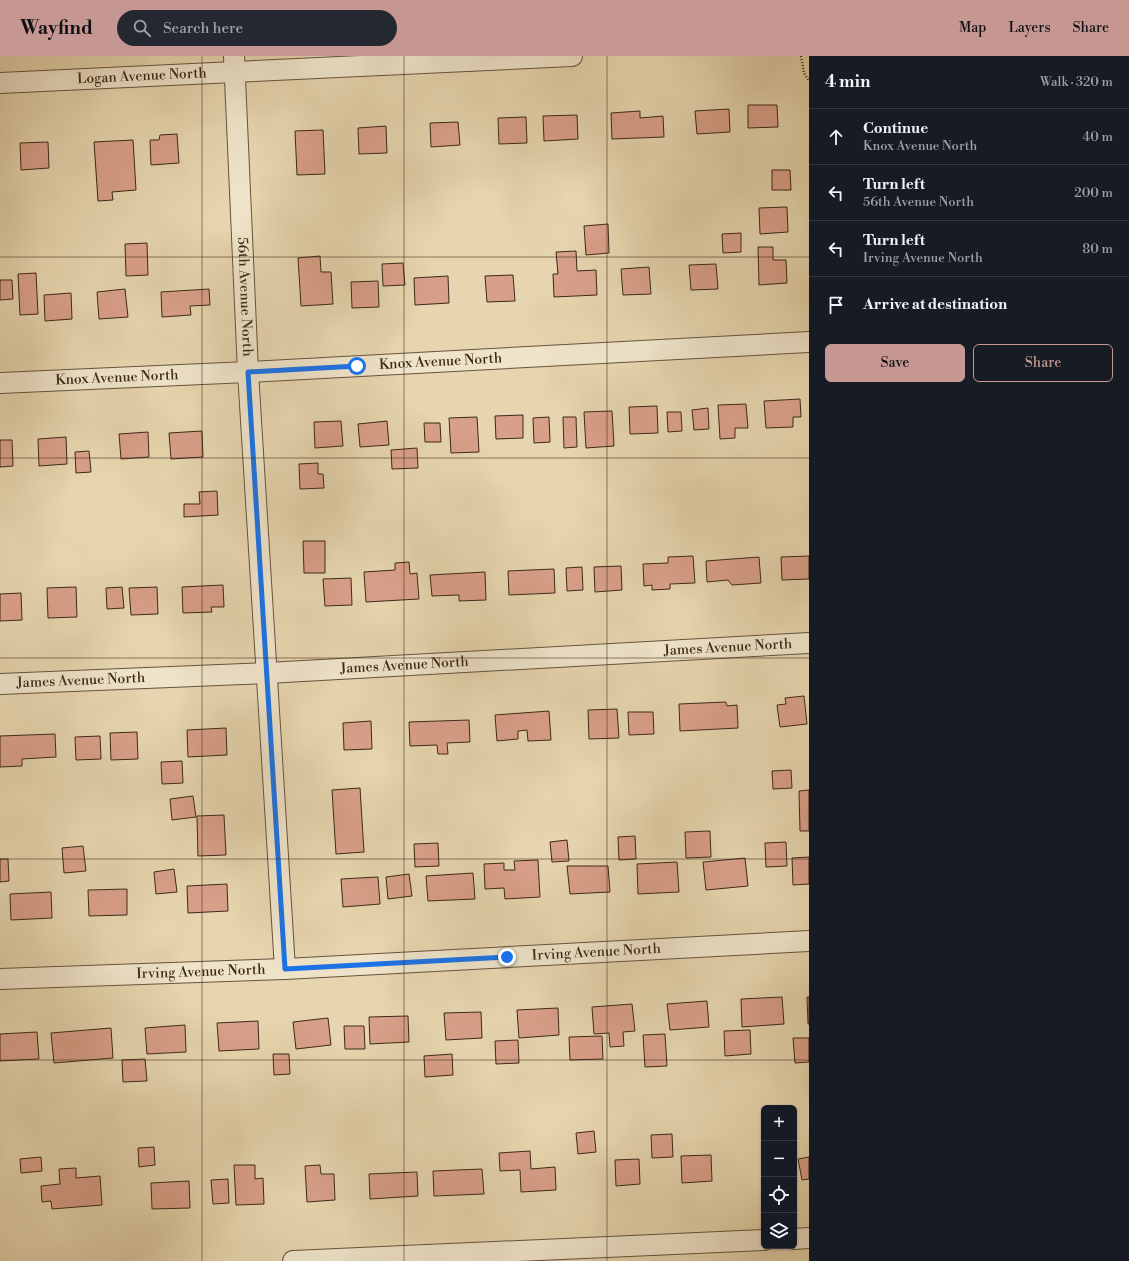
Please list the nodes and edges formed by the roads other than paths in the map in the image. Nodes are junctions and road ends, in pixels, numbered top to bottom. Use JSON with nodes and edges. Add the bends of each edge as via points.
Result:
{"nodes":[{"id":1,"x":572,"y":56,"type":"edge"},
{"id":2,"x":235,"y":64,"type":"edge"},
{"id":3,"x":0,"y":83,"type":"edge"},
{"id":4,"x":809,"y":342,"type":"edge"},
{"id":5,"x":248,"y":372,"type":"junction"},
{"id":6,"x":0,"y":383,"type":"edge"},
{"id":7,"x":809,"y":643,"type":"edge"},
{"id":8,"x":267,"y":673,"type":"junction"},
{"id":9,"x":0,"y":684,"type":"edge"},
{"id":10,"x":809,"y":941,"type":"edge"},
{"id":11,"x":285,"y":969,"type":"junction"},
{"id":12,"x":0,"y":979,"type":"edge"},
{"id":13,"x":809,"y":1238,"type":"edge"},
{"id":14,"x":797,"y":1239,"type":"edge"},
{"id":15,"x":761,"y":1240,"type":"edge"},
{"id":16,"x":294,"y":1261,"type":"edge"}],
"edges":[{"from":1,"to":2,"type":"street","name":"Logan Avenue North"},
{"from":2,"to":3,"type":"street","name":"Logan Avenue North"},
{"from":2,"to":5,"type":"street","name":"56th Avenue North"},
{"from":4,"to":5,"type":"street","name":"Knox Avenue North"},
{"from":5,"to":6,"type":"street","name":"Knox Avenue North"},
{"from":5,"to":8,"type":"street","name":"56th Avenue North"},
{"from":7,"to":8,"type":"street","name":"James Avenue North"},
{"from":8,"to":9,"type":"street","name":"James Avenue North"},
{"from":8,"to":11,"type":"street","name":"56th Avenue North"},
{"from":10,"to":11,"type":"street","name":"Irving Avenue North"},
{"from":11,"to":12,"type":"street","name":"Irving Avenue North"},
{"from":13,"to":14,"type":"street"},
{"from":15,"to":16,"type":"street"}]}
